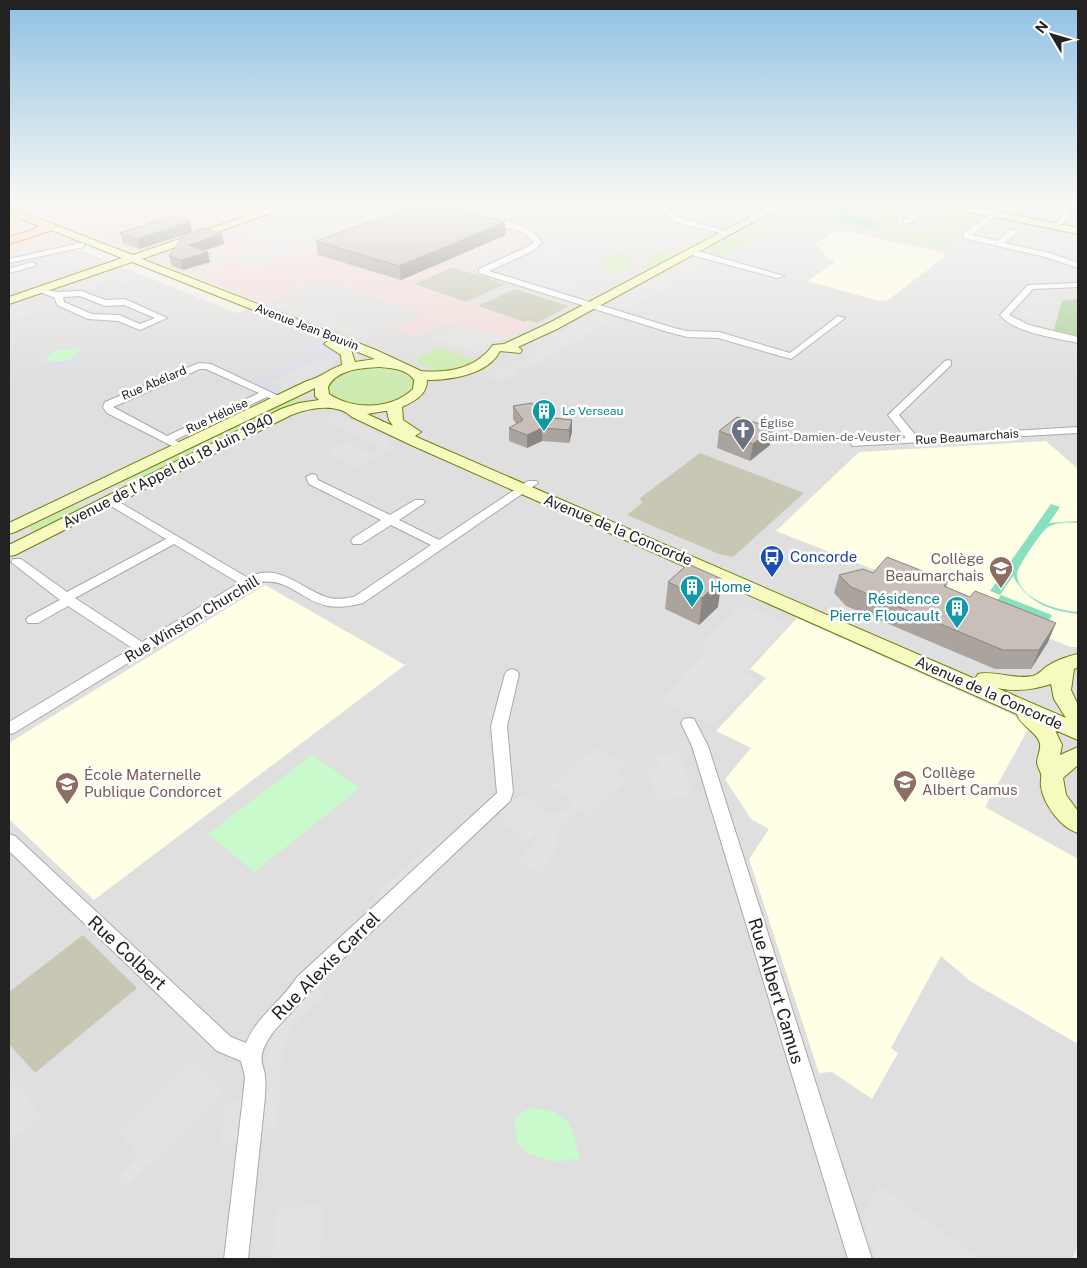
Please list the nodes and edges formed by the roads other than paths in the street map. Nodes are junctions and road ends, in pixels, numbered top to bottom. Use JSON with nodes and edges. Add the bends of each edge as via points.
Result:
{"nodes":[{"id":1,"x":113,"y":263,"type":"edge"},
{"id":2,"x":138,"y":263,"type":"edge"},
{"id":3,"x":139,"y":263,"type":"edge"},
{"id":4,"x":499,"y":263,"type":"edge"},
{"id":5,"x":670,"y":263,"type":"edge"},
{"id":6,"x":732,"y":263,"type":"edge"},
{"id":7,"x":33,"y":264,"type":"dead end"},
{"id":8,"x":9,"y":271,"type":"edge"},
{"id":9,"x":780,"y":276,"type":"dead end"},
{"id":10,"x":1078,"y":285,"type":"edge"},
{"id":11,"x":43,"y":290,"type":"junction"},
{"id":12,"x":55,"y":295,"type":"junction"},
{"id":13,"x":9,"y":301,"type":"edge"},
{"id":14,"x":591,"y":305,"type":"junction"},
{"id":15,"x":841,"y":318,"type":"dead end"},
{"id":16,"x":553,"y":326,"type":"joint"},
{"id":17,"x":1078,"y":340,"type":"edge"},
{"id":18,"x":505,"y":352,"type":"junction"},
{"id":19,"x":948,"y":363,"type":"dead end"},
{"id":20,"x":393,"y":364,"type":"junction"},
{"id":21,"x":349,"y":367,"type":"junction"},
{"id":22,"x":417,"y":375,"type":"junction"},
{"id":23,"x":322,"y":382,"type":"junction"},
{"id":24,"x":273,"y":396,"type":"junction"},
{"id":25,"x":403,"y":401,"type":"junction"},
{"id":26,"x":330,"y":403,"type":"junction"},
{"id":27,"x":352,"y":409,"type":"junction"},
{"id":28,"x":1078,"y":430,"type":"edge"},
{"id":29,"x":914,"y":440,"type":"junction"},
{"id":30,"x":174,"y":443,"type":"junction"},
{"id":31,"x":856,"y":444,"type":"dead end"},
{"id":32,"x":312,"y":477,"type":"dead end"},
{"id":33,"x":527,"y":486,"type":"junction"},
{"id":34,"x":91,"y":490,"type":"junction"},
{"id":35,"x":110,"y":501,"type":"junction"},
{"id":36,"x":419,"y":502,"type":"dead end"},
{"id":37,"x":390,"y":520,"type":"junction"},
{"id":38,"x":9,"y":529,"type":"edge"},
{"id":39,"x":175,"y":539,"type":"junction"},
{"id":40,"x":357,"y":541,"type":"dead end"},
{"id":41,"x":440,"y":545,"type":"junction"},
{"id":42,"x":12,"y":552,"type":"edge"},
{"id":43,"x":248,"y":583,"type":"junction"},
{"id":44,"x":68,"y":599,"type":"junction"},
{"id":45,"x":32,"y":620,"type":"dead end"},
{"id":46,"x":142,"y":648,"type":"junction"},
{"id":47,"x":1072,"y":663,"type":"edge"},
{"id":48,"x":512,"y":674,"type":"dead end"},
{"id":49,"x":985,"y":679,"type":"junction"},
{"id":50,"x":1016,"y":705,"type":"junction"},
{"id":51,"x":1078,"y":718,"type":"edge"},
{"id":52,"x":689,"y":723,"type":"dead end"},
{"id":53,"x":1078,"y":724,"type":"edge"},
{"id":54,"x":9,"y":729,"type":"edge"},
{"id":55,"x":1078,"y":732,"type":"edge"},
{"id":56,"x":1078,"y":755,"type":"edge"},
{"id":57,"x":1052,"y":774,"type":"junction"},
{"id":58,"x":1078,"y":824,"type":"edge"},
{"id":59,"x":9,"y":841,"type":"edge"},
{"id":60,"x":251,"y":1056,"type":"junction"},
{"id":61,"x":236,"y":1259,"type":"edge"},
{"id":62,"x":860,"y":1259,"type":"edge"}],
"edges":[{"from":1,"to":11,"type":"street"},
{"from":2,"to":21,"type":"street","name":"Avenue Jean Bouvin","via":[[342,349],[348,354]]},
{"from":3,"to":20,"type":"street","name":"Avenue Jean Bouvin"},
{"from":4,"to":14,"type":"street","via":[[482,271]]},
{"from":5,"to":14,"type":"street"},
{"from":6,"to":9,"type":"street"},
{"from":7,"to":8,"type":"street"},
{"from":10,"to":17,"type":"street","via":[[1031,288],[1005,312],[1005,318],[1018,324]]},
{"from":11,"to":12,"type":"street"},
{"from":11,"to":13,"type":"street"},
{"from":12,"to":12,"type":"street","via":[[60,303],[91,317],[119,318],[140,327],[163,318],[125,302],[105,303],[81,293]]},
{"from":14,"to":15,"type":"street","via":[[671,330],[719,335],[791,356]]},
{"from":14,"to":16,"type":"street"},
{"from":16,"to":18,"type":"street"},
{"from":18,"to":22,"type":"street","via":[[456,374]]},
{"from":18,"to":25,"type":"street","via":[[454,382]]},
{"from":19,"to":29,"type":"street","via":[[893,415]]},
{"from":20,"to":21,"type":"street"},
{"from":20,"to":22,"type":"street","name":"Avenue Jean Bouvin"},
{"from":21,"to":23,"type":"street"},
{"from":22,"to":25,"type":"street","via":[[420,387]]},
{"from":23,"to":24,"type":"street","name":"Avenue de l'Appel du 18 Juin 1940"},
{"from":23,"to":26,"type":"street","via":[[322,396]]},
{"from":24,"to":30,"type":"street","name":"Avenue de l'Appel du 18 Juin 1940"},
{"from":24,"to":30,"type":"street","name":"Rue Abélard","via":[[208,366],[199,366],[109,404],[111,411]]},
{"from":25,"to":27,"type":"street","via":[[374,409]]},
{"from":25,"to":33,"type":"street","name":"Avenue de la Concorde","via":[[394,416],[403,427]]},
{"from":26,"to":27,"type":"street"},
{"from":26,"to":35,"type":"street","name":"Avenue de l'Appel du 18 Juin 1940","via":[[286,412]]},
{"from":27,"to":33,"type":"street","name":"Avenue de la Concorde","via":[[416,442]]},
{"from":28,"to":29,"type":"street","name":"Rue Beaumarchais"},
{"from":29,"to":31,"type":"street","name":"Rue Beaumarchais"},
{"from":30,"to":34,"type":"street","name":"Avenue de l'Appel du 18 Juin 1940"},
{"from":32,"to":37,"type":"street","via":[[313,482]]},
{"from":33,"to":41,"type":"street","name":"Rue Winston Churchill"},
{"from":33,"to":49,"type":"street","name":"Avenue de la Concorde"},
{"from":33,"to":50,"type":"street","name":"Avenue de la Concorde"},
{"from":34,"to":35,"type":"street"},
{"from":34,"to":38,"type":"street","name":"Avenue de l'Appel du 18 Juin 1940"},
{"from":35,"to":39,"type":"street"},
{"from":35,"to":42,"type":"street","name":"Avenue de l'Appel du 18 Juin 1940"},
{"from":36,"to":37,"type":"street"},
{"from":37,"to":40,"type":"street"},
{"from":37,"to":41,"type":"street"},
{"from":39,"to":43,"type":"street"},
{"from":39,"to":44,"type":"street"},
{"from":41,"to":43,"type":"street","name":"Rue Winston Churchill","via":[[358,600],[348,603],[322,600],[275,575]]},
{"from":42,"to":44,"type":"street"},
{"from":43,"to":46,"type":"street","name":"Rue Winston Churchill"},
{"from":44,"to":45,"type":"street"},
{"from":44,"to":46,"type":"street"},
{"from":46,"to":54,"type":"street","name":"Rue Winston Churchill"},
{"from":47,"to":49,"type":"street","via":[[1031,684]]},
{"from":47,"to":51,"type":"street","via":[[1060,688]]},
{"from":48,"to":60,"type":"street","name":"Rue Alexis Carrel","via":[[499,726],[504,796],[304,983],[300,992],[261,1033]]},
{"from":49,"to":53,"type":"street","name":"Avenue de la Concorde"},
{"from":50,"to":55,"type":"street","name":"Avenue de la Concorde"},
{"from":50,"to":57,"type":"street","via":[[1047,735],[1051,745],[1048,764]]},
{"from":52,"to":62,"type":"street","name":"Rue Albert Camus","via":[[700,746]]},
{"from":56,"to":57,"type":"street"},
{"from":57,"to":58,"type":"street","via":[[1056,798]]},
{"from":59,"to":60,"type":"street","name":"Rue Colbert","via":[[224,1044]]},
{"from":60,"to":61,"type":"street","via":[[254,1097]]}]}
